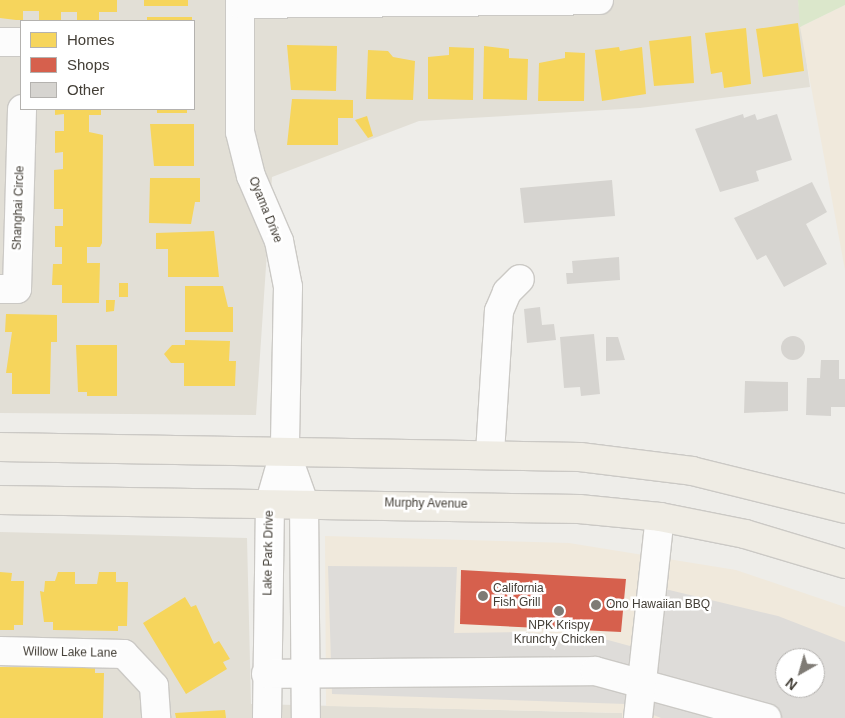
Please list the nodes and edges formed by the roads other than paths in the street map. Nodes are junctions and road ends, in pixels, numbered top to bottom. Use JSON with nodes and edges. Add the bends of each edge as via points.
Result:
{"nodes":[{"id":1,"x":599,"y":0,"type":"edge"},
{"id":2,"x":240,"y":2,"type":"edge"},
{"id":3,"x":0,"y":42,"type":"edge"},
{"id":4,"x":20,"y":42,"type":"edge"},
{"id":5,"x":22,"y":110,"type":"edge"},
{"id":6,"x":520,"y":279,"type":"dead end"},
{"id":7,"x":0,"y":289,"type":"edge"},
{"id":8,"x":0,"y":447,"type":"edge"},
{"id":9,"x":285,"y":450,"type":"junction"},
{"id":10,"x":490,"y":453,"type":"junction"},
{"id":11,"x":0,"y":500,"type":"edge"},
{"id":12,"x":270,"y":502,"type":"junction"},
{"id":13,"x":304,"y":503,"type":"junction"},
{"id":14,"x":845,"y":509,"type":"edge"},
{"id":15,"x":660,"y":518,"type":"junction"},
{"id":16,"x":845,"y":564,"type":"edge"},
{"id":17,"x":0,"y":651,"type":"edge"},
{"id":18,"x":305,"y":673,"type":"junction"},
{"id":19,"x":266,"y":674,"type":"junction"},
{"id":20,"x":639,"y":682,"type":"junction"},
{"id":21,"x":156,"y":718,"type":"edge"},
{"id":22,"x":267,"y":718,"type":"edge"},
{"id":23,"x":306,"y":718,"type":"edge"},
{"id":24,"x":638,"y":718,"type":"edge"},
{"id":25,"x":767,"y":718,"type":"edge"}],
"edges":[{"from":1,"to":2,"type":"street"},
{"from":2,"to":9,"type":"street","name":"Oyama Drive","via":[[240,132],[251,176],[279,241],[288,287]]},
{"from":3,"to":4,"type":"street"},
{"from":5,"to":7,"type":"street","name":"Shanghai Circle","via":[[17,289]]},
{"from":6,"to":10,"type":"street","via":[[507,292],[499,311]]},
{"from":8,"to":9,"type":"main road"},
{"from":9,"to":10,"type":"main road"},
{"from":9,"to":12,"type":"street","name":"Lake Park Drive"},
{"from":9,"to":13,"type":"street"},
{"from":10,"to":14,"type":"main road","via":[[645,463],[762,485]]},
{"from":11,"to":12,"type":"main road","name":"Murphy Avenue"},
{"from":12,"to":13,"type":"main road","name":"Murphy Avenue"},
{"from":12,"to":19,"type":"street","name":"Lake Park Drive"},
{"from":13,"to":15,"type":"main road","name":"Murphy Avenue","via":[[494,506]]},
{"from":13,"to":18,"type":"street"},
{"from":15,"to":16,"type":"main road","name":"Murphy Avenue","via":[[745,534]]},
{"from":15,"to":20,"type":"street"},
{"from":17,"to":21,"type":"street","name":"Willow Lake Lane","via":[[124,654],[154,686]]},
{"from":18,"to":19,"type":"street"},
{"from":18,"to":20,"type":"street","via":[[595,671]]},
{"from":18,"to":23,"type":"street"},
{"from":19,"to":22,"type":"street","name":"Lake Park Drive"},
{"from":20,"to":24,"type":"street"},
{"from":20,"to":25,"type":"street"}]}
